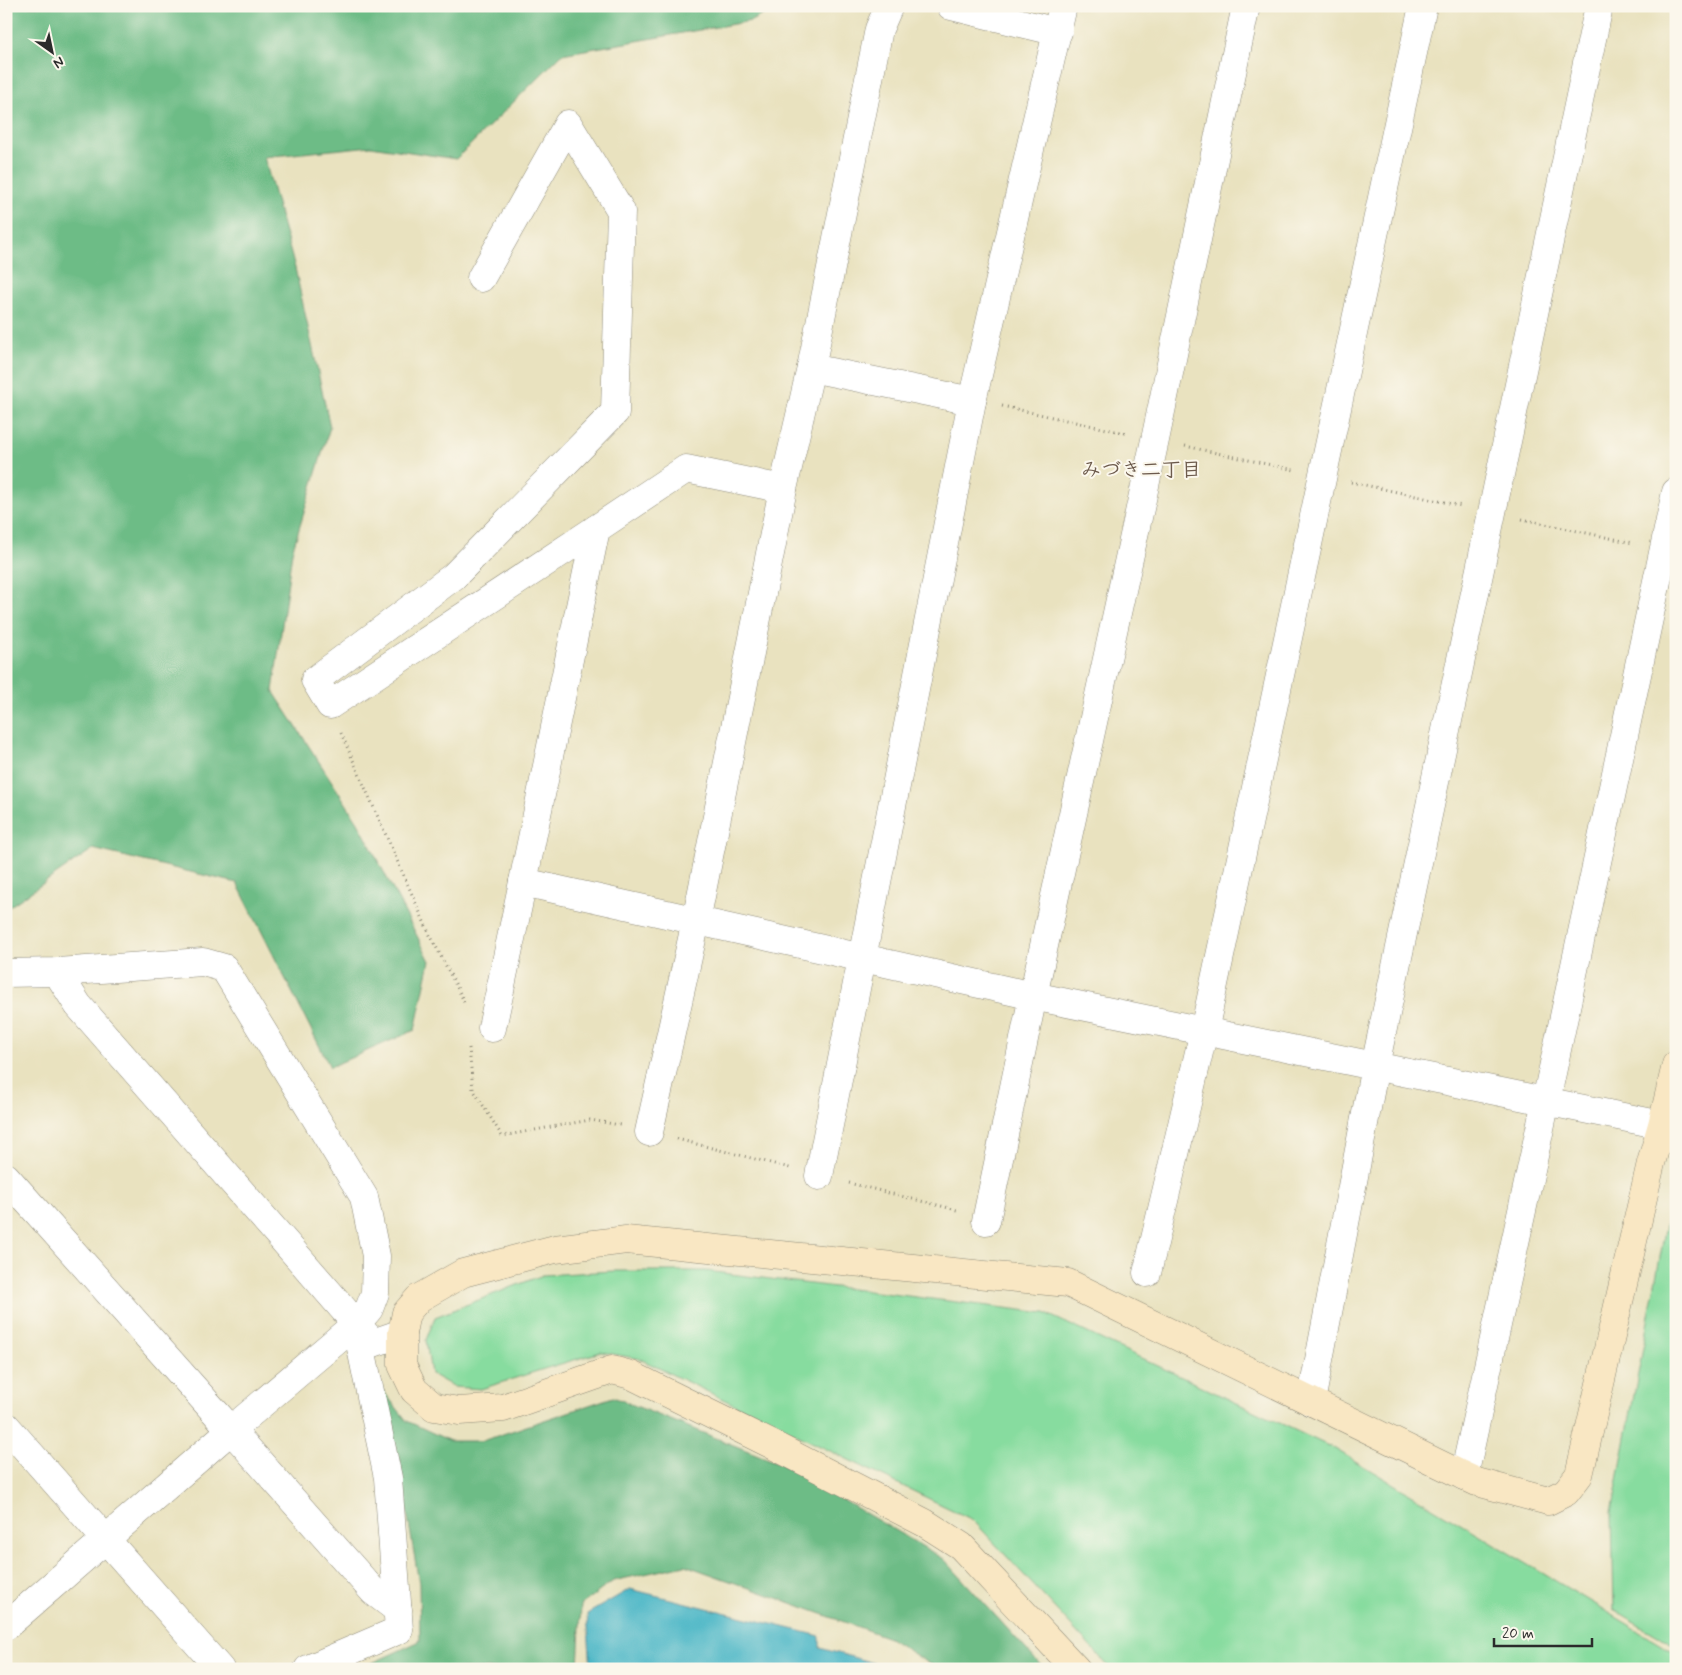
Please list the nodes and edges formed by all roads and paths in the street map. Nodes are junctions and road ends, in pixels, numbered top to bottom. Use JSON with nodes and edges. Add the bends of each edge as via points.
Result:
{"nodes":[{"id":1,"x":889,"y":6,"type":"edge"},
{"id":2,"x":951,"y":6,"type":"edge"},
{"id":3,"x":1246,"y":6,"type":"edge"},
{"id":4,"x":1423,"y":6,"type":"edge"},
{"id":5,"x":1599,"y":6,"type":"edge"},
{"id":6,"x":1060,"y":19,"type":"edge"},
{"id":7,"x":481,"y":278,"type":"dead end"},
{"id":8,"x":811,"y":368,"type":"junction"},
{"id":9,"x":972,"y":401,"type":"junction"},
{"id":10,"x":783,"y":489,"type":"junction"},
{"id":11,"x":1676,"y":492,"type":"edge"},
{"id":12,"x":596,"y":529,"type":"junction"},
{"id":13,"x":330,"y":705,"type":"junction"},
{"id":14,"x":524,"y":882,"type":"junction"},
{"id":15,"x":696,"y":921,"type":"junction"},
{"id":16,"x":863,"y":958,"type":"junction"},
{"id":17,"x":57,"y":972,"type":"junction"},
{"id":18,"x":6,"y":973,"type":"edge"},
{"id":19,"x":1033,"y":996,"type":"junction"},
{"id":20,"x":464,"y":1008,"type":"dead end"},
{"id":21,"x":492,"y":1028,"type":"dead end"},
{"id":22,"x":1204,"y":1031,"type":"junction"},
{"id":23,"x":468,"y":1044,"type":"dead end"},
{"id":24,"x":1676,"y":1065,"type":"edge"},
{"id":25,"x":1375,"y":1066,"type":"junction"},
{"id":26,"x":1546,"y":1101,"type":"junction"},
{"id":27,"x":1669,"y":1127,"type":"edge"},
{"id":28,"x":649,"y":1132,"type":"junction"},
{"id":29,"x":819,"y":1176,"type":"junction"},
{"id":30,"x":6,"y":1177,"type":"edge"},
{"id":31,"x":986,"y":1220,"type":"joint"},
{"id":32,"x":1147,"y":1273,"type":"dead end"},
{"id":33,"x":356,"y":1324,"type":"junction"},
{"id":34,"x":402,"y":1333,"type":"junction"},
{"id":35,"x":1311,"y":1402,"type":"junction"},
{"id":36,"x":6,"y":1426,"type":"edge"},
{"id":37,"x":231,"y":1430,"type":"junction"},
{"id":38,"x":1464,"y":1476,"type":"junction"},
{"id":39,"x":106,"y":1540,"type":"junction"},
{"id":40,"x":398,"y":1610,"type":"junction"},
{"id":41,"x":6,"y":1626,"type":"edge"},
{"id":42,"x":220,"y":1669,"type":"edge"},
{"id":43,"x":308,"y":1669,"type":"edge"},
{"id":44,"x":1076,"y":1669,"type":"edge"}],
"edges":[{"from":1,"to":8,"type":"street","via":[[879,29]]},
{"from":2,"to":6,"type":"street"},
{"from":3,"to":19,"type":"street"},
{"from":4,"to":22,"type":"street"},
{"from":5,"to":25,"type":"street"},
{"from":6,"to":9,"type":"street"},
{"from":7,"to":13,"type":"street","via":[[568,124],[621,211],[615,412],[454,576],[315,680]]},
{"from":8,"to":9,"type":"street"},
{"from":8,"to":10,"type":"street"},
{"from":9,"to":16,"type":"street"},
{"from":10,"to":12,"type":"street","via":[[686,469]]},
{"from":10,"to":15,"type":"street"},
{"from":11,"to":26,"type":"street"},
{"from":12,"to":13,"type":"street"},
{"from":12,"to":14,"type":"street"},
{"from":13,"to":20,"type":"path","via":[[429,934],[463,999]]},
{"from":14,"to":15,"type":"street"},
{"from":14,"to":21,"type":"street"},
{"from":15,"to":16,"type":"street"},
{"from":15,"to":28,"type":"street"},
{"from":16,"to":19,"type":"street"},
{"from":16,"to":29,"type":"street"},
{"from":17,"to":18,"type":"street"},
{"from":17,"to":33,"type":"street","via":[[78,1005]]},
{"from":17,"to":33,"type":"street","via":[[203,962],[224,968],[364,1197],[376,1256],[375,1294],[370,1309]]},
{"from":19,"to":22,"type":"street"},
{"from":19,"to":31,"type":"street"},
{"from":22,"to":25,"type":"street"},
{"from":22,"to":32,"type":"street"},
{"from":23,"to":28,"type":"path","via":[[473,1089],[502,1136],[590,1120]]},
{"from":24,"to":27,"type":"street"},
{"from":25,"to":26,"type":"street"},
{"from":25,"to":35,"type":"street"},
{"from":26,"to":27,"type":"street"},
{"from":26,"to":38,"type":"street"},
{"from":27,"to":38,"type":"street","via":[[1651,1163],[1579,1475],[1566,1492],[1548,1501]]},
{"from":28,"to":29,"type":"path"},
{"from":29,"to":31,"type":"path","via":[[964,1211]]},
{"from":30,"to":37,"type":"street"},
{"from":33,"to":34,"type":"street","via":[[373,1342]]},
{"from":33,"to":37,"type":"street"},
{"from":33,"to":40,"type":"street","via":[[388,1478]]},
{"from":34,"to":35,"type":"street","via":[[406,1313],[419,1298],[463,1273],[554,1249],[626,1240],[1068,1283]]},
{"from":34,"to":44,"type":"street","via":[[402,1365],[414,1390],[434,1407],[459,1411],[503,1408],[612,1370],[631,1375],[773,1445],[925,1523],[962,1546]]},
{"from":35,"to":38,"type":"street"},
{"from":36,"to":39,"type":"street"},
{"from":37,"to":39,"type":"street"},
{"from":37,"to":40,"type":"street","via":[[373,1591]]},
{"from":39,"to":41,"type":"street"},
{"from":39,"to":42,"type":"street"},
{"from":40,"to":43,"type":"street","via":[[399,1630]]}]}
